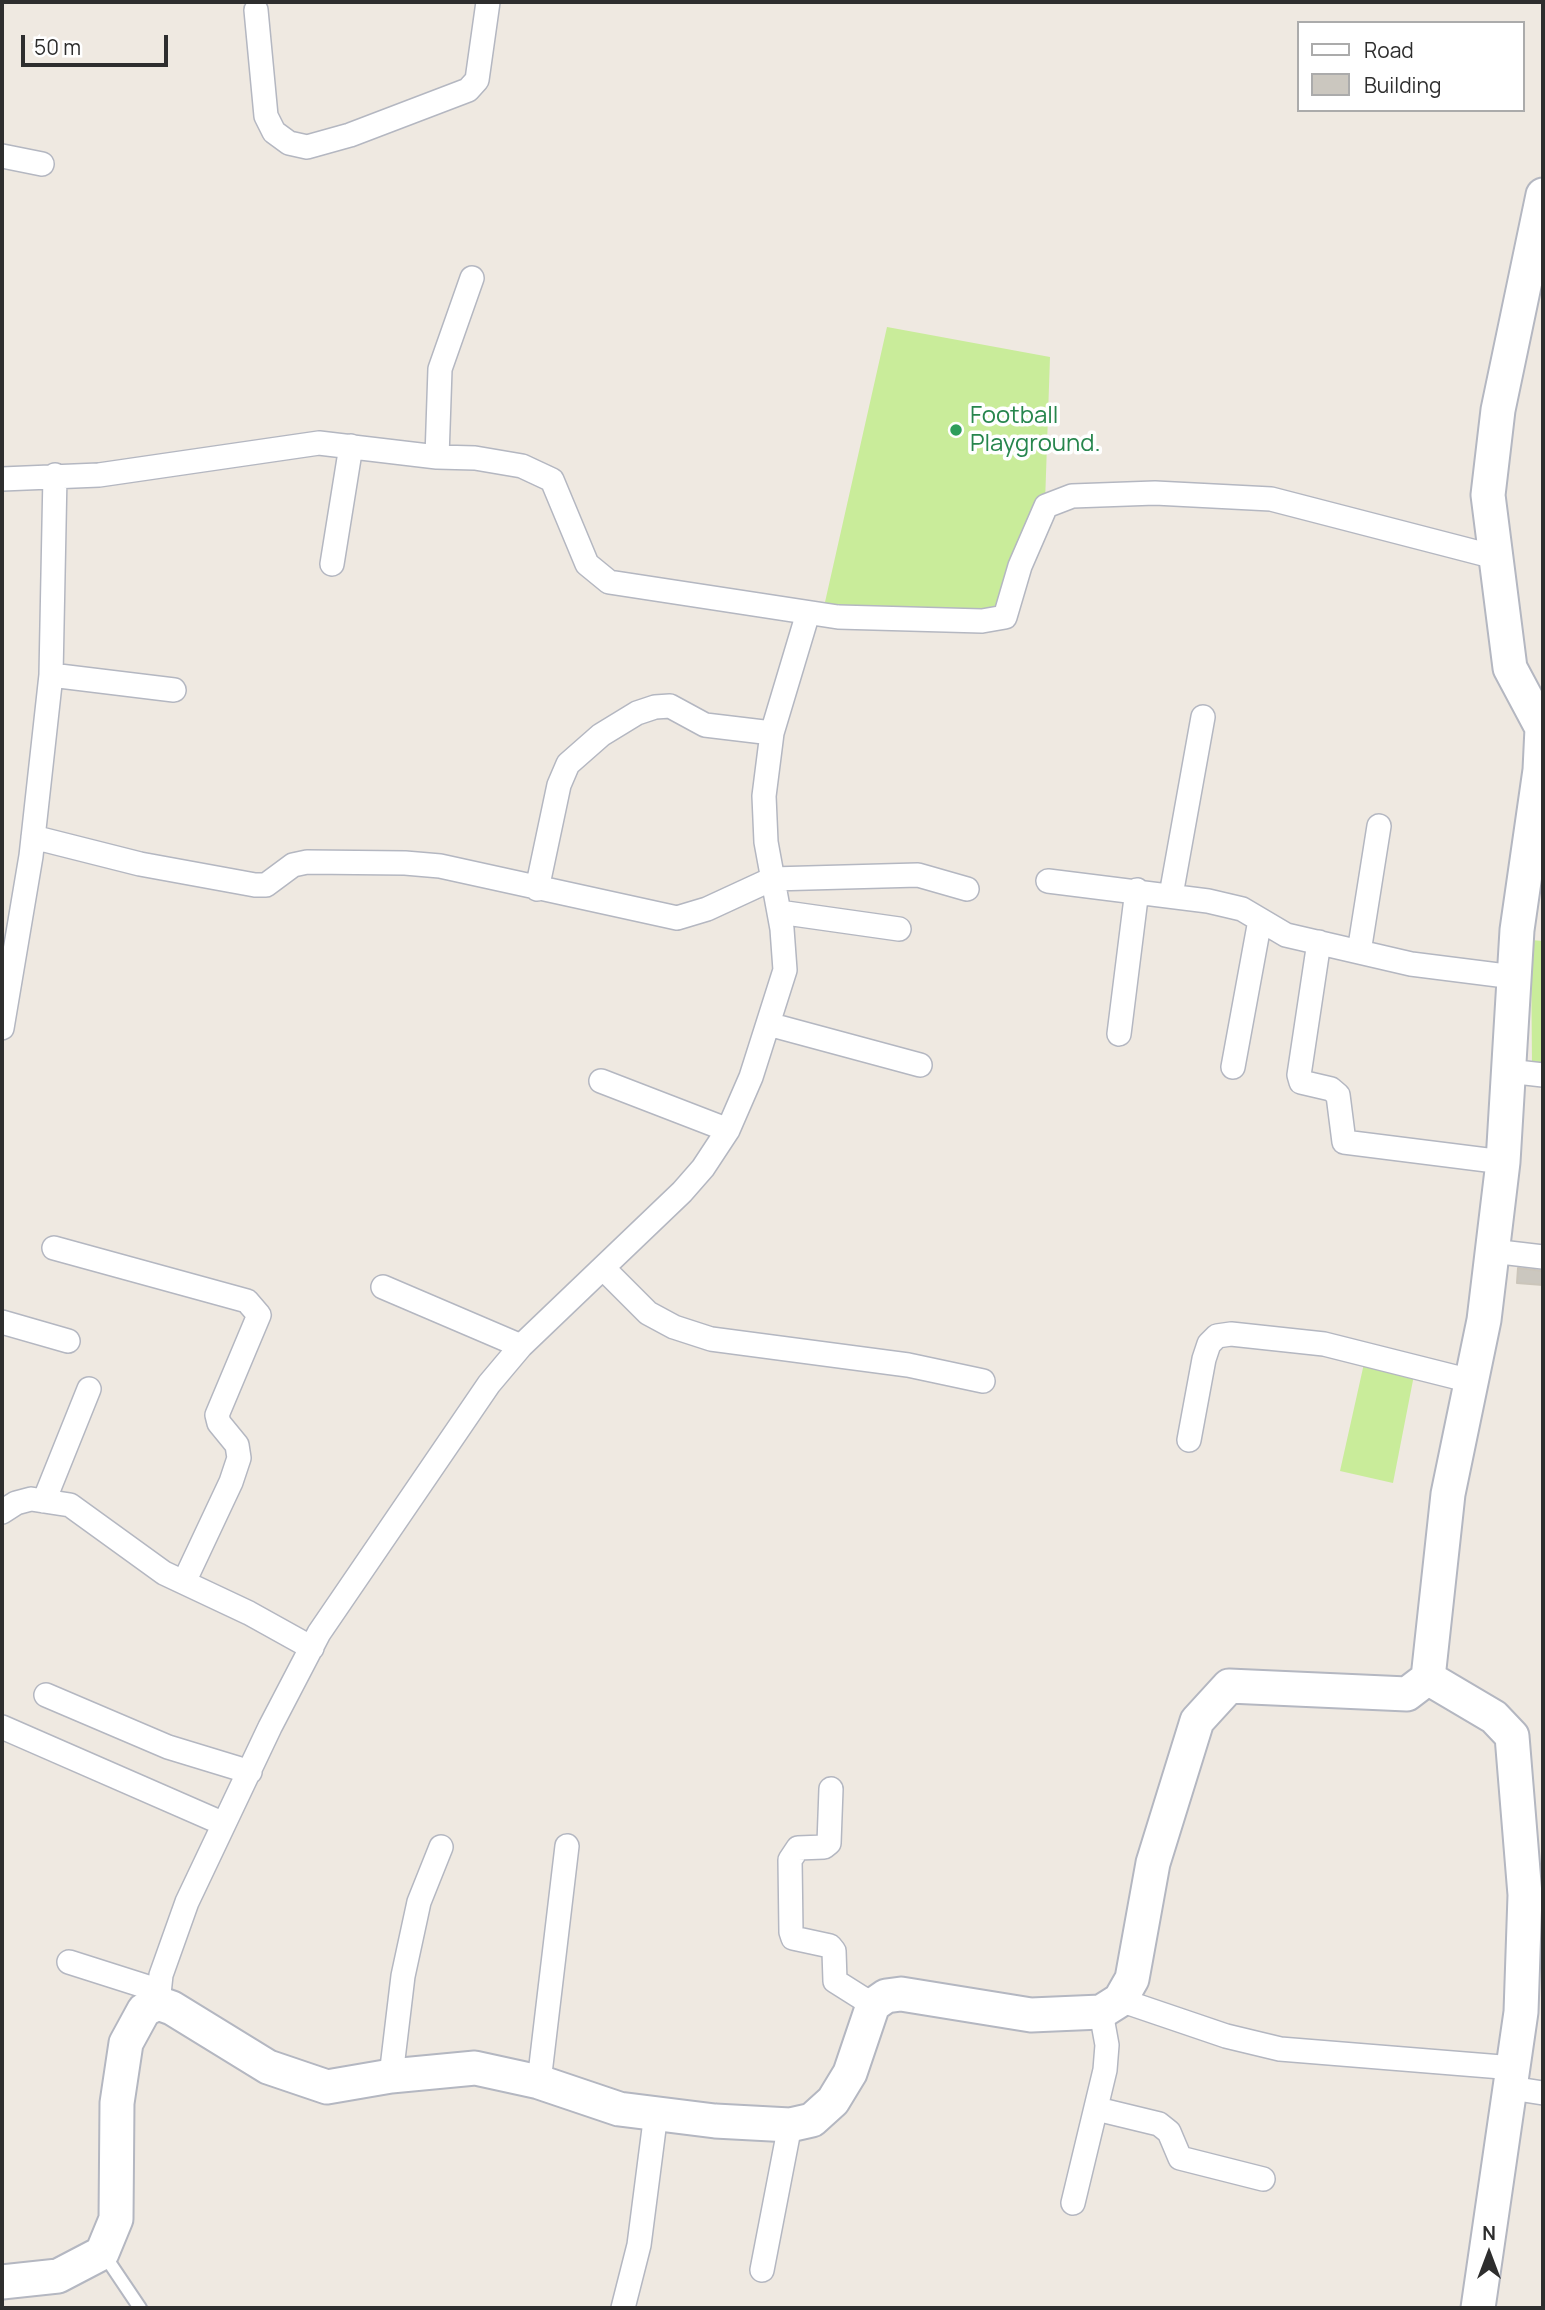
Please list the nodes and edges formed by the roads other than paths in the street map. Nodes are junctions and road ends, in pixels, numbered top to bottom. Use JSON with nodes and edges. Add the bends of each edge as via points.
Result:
{"nodes":[{"id":1,"x":488,"y":2,"type":"edge"},
{"id":2,"x":256,"y":10,"type":"dead end"},
{"id":3,"x":2,"y":156,"type":"edge"},
{"id":4,"x":41,"y":164,"type":"dead end"},
{"id":5,"x":1543,"y":195,"type":"edge"},
{"id":6,"x":472,"y":278,"type":"dead end"},
{"id":7,"x":351,"y":446,"type":"junction"},
{"id":8,"x":437,"y":457,"type":"junction"},
{"id":9,"x":55,"y":475,"type":"junction"},
{"id":10,"x":2,"y":479,"type":"edge"},
{"id":11,"x":1494,"y":558,"type":"junction"},
{"id":12,"x":332,"y":564,"type":"dead end"},
{"id":13,"x":808,"y":613,"type":"junction"},
{"id":14,"x":51,"y":675,"type":"junction"},
{"id":15,"x":174,"y":690,"type":"dead end"},
{"id":16,"x":1535,"y":702,"type":"edge"},
{"id":17,"x":1203,"y":717,"type":"dead end"},
{"id":18,"x":772,"y":733,"type":"junction"},
{"id":19,"x":1379,"y":827,"type":"dead end"},
{"id":20,"x":33,"y":837,"type":"junction"},
{"id":21,"x":772,"y":879,"type":"junction"},
{"id":22,"x":1048,"y":881,"type":"dead end"},
{"id":23,"x":967,"y":889,"type":"dead end"},
{"id":24,"x":537,"y":890,"type":"junction"},
{"id":25,"x":1137,"y":890,"type":"junction"},
{"id":26,"x":1171,"y":895,"type":"junction"},
{"id":27,"x":779,"y":912,"type":"junction"},
{"id":28,"x":1260,"y":920,"type":"junction"},
{"id":29,"x":899,"y":929,"type":"dead end"},
{"id":30,"x":1319,"y":942,"type":"junction"},
{"id":31,"x":1359,"y":951,"type":"junction"},
{"id":32,"x":1514,"y":976,"type":"junction"},
{"id":33,"x":768,"y":1024,"type":"junction"},
{"id":34,"x":2,"y":1028,"type":"edge"},
{"id":35,"x":1119,"y":1034,"type":"dead end"},
{"id":36,"x":920,"y":1065,"type":"dead end"},
{"id":37,"x":1233,"y":1067,"type":"dead end"},
{"id":38,"x":1508,"y":1071,"type":"junction"},
{"id":39,"x":1543,"y":1075,"type":"edge"},
{"id":40,"x":601,"y":1081,"type":"dead end"},
{"id":41,"x":728,"y":1130,"type":"junction"},
{"id":42,"x":1503,"y":1162,"type":"junction"},
{"id":43,"x":54,"y":1248,"type":"dead end"},
{"id":44,"x":1492,"y":1251,"type":"junction"},
{"id":45,"x":1543,"y":1257,"type":"edge"},
{"id":46,"x":603,"y":1268,"type":"junction"},
{"id":47,"x":383,"y":1287,"type":"dead end"},
{"id":48,"x":2,"y":1322,"type":"edge"},
{"id":49,"x":68,"y":1341,"type":"dead end"},
{"id":50,"x":520,"y":1346,"type":"junction"},
{"id":51,"x":983,"y":1381,"type":"dead end"},
{"id":52,"x":1471,"y":1381,"type":"junction"},
{"id":53,"x":89,"y":1389,"type":"dead end"},
{"id":54,"x":1189,"y":1440,"type":"dead end"},
{"id":55,"x":44,"y":1500,"type":"junction"},
{"id":56,"x":2,"y":1512,"type":"edge"},
{"id":57,"x":184,"y":1582,"type":"junction"},
{"id":58,"x":312,"y":1648,"type":"junction"},
{"id":59,"x":1428,"y":1678,"type":"junction"},
{"id":60,"x":46,"y":1695,"type":"dead end"},
{"id":61,"x":2,"y":1727,"type":"edge"},
{"id":62,"x":250,"y":1772,"type":"junction"},
{"id":63,"x":831,"y":1789,"type":"dead end"},
{"id":64,"x":224,"y":1824,"type":"junction"},
{"id":65,"x":1531,"y":1826,"type":"edge"},
{"id":66,"x":567,"y":1846,"type":"dead end"},
{"id":67,"x":441,"y":1847,"type":"dead end"},
{"id":68,"x":69,"y":1962,"type":"dead end"},
{"id":69,"x":157,"y":1996,"type":"junction"},
{"id":70,"x":873,"y":2005,"type":"junction"},
{"id":71,"x":1111,"y":2006,"type":"junction"},
{"id":72,"x":391,"y":2076,"type":"junction"},
{"id":73,"x":1512,"y":2078,"type":"junction"},
{"id":74,"x":539,"y":2082,"type":"junction"},
{"id":75,"x":1543,"y":2093,"type":"edge"},
{"id":76,"x":1097,"y":2109,"type":"junction"},
{"id":77,"x":656,"y":2113,"type":"junction"},
{"id":78,"x":790,"y":2125,"type":"junction"},
{"id":79,"x":1263,"y":2179,"type":"dead end"},
{"id":80,"x":1073,"y":2203,"type":"dead end"},
{"id":81,"x":102,"y":2253,"type":"junction"},
{"id":82,"x":762,"y":2270,"type":"dead end"},
{"id":83,"x":2,"y":2282,"type":"edge"},
{"id":84,"x":140,"y":2308,"type":"edge"},
{"id":85,"x":623,"y":2308,"type":"edge"},
{"id":86,"x":1478,"y":2308,"type":"edge"}],
"edges":[{"from":1,"to":2,"type":"street","via":[[477,80],[468,90],[307,147],[289,143],[274,132],[265,116]]},
{"from":3,"to":4,"type":"street"},
{"from":5,"to":11,"type":"street","via":[[1498,410],[1488,495]]},
{"from":6,"to":8,"type":"street","via":[[440,369]]},
{"from":7,"to":8,"type":"street"},
{"from":7,"to":9,"type":"street","via":[[318,443],[99,475]]},
{"from":7,"to":12,"type":"street"},
{"from":8,"to":13,"type":"street","via":[[522,466],[552,480],[587,564],[609,582]]},
{"from":9,"to":10,"type":"street"},
{"from":9,"to":14,"type":"street"},
{"from":11,"to":13,"type":"street","via":[[1271,499],[1155,493],[1072,496],[1046,506],[1020,566],[1005,617],[982,621]]},
{"from":11,"to":16,"type":"street","via":[[1510,668]]},
{"from":13,"to":18,"type":"street"},
{"from":14,"to":15,"type":"street"},
{"from":14,"to":20,"type":"street"},
{"from":16,"to":32,"type":"street","via":[[1542,728],[1540,770]]},
{"from":17,"to":26,"type":"street"},
{"from":18,"to":21,"type":"street","via":[[764,796]]},
{"from":18,"to":24,"type":"street","via":[[705,725],[670,706],[638,713],[601,735],[568,764],[559,785]]},
{"from":19,"to":31,"type":"street"},
{"from":20,"to":24,"type":"street","via":[[140,864],[255,885],[265,885],[293,865],[307,862],[405,863],[440,866]]},
{"from":20,"to":34,"type":"street"},
{"from":21,"to":23,"type":"street","via":[[918,875]]},
{"from":21,"to":24,"type":"street","via":[[677,918]]},
{"from":21,"to":27,"type":"street"},
{"from":22,"to":25,"type":"street"},
{"from":25,"to":26,"type":"street"},
{"from":25,"to":35,"type":"street"},
{"from":26,"to":28,"type":"street","via":[[1242,909]]},
{"from":27,"to":29,"type":"street"},
{"from":27,"to":33,"type":"street","via":[[785,970]]},
{"from":28,"to":30,"type":"street","via":[[1286,935]]},
{"from":28,"to":37,"type":"street"},
{"from":30,"to":31,"type":"street"},
{"from":30,"to":42,"type":"street","via":[[1299,1075],[1301,1082],[1338,1095],[1344,1142]]},
{"from":31,"to":32,"type":"street","via":[[1411,964]]},
{"from":32,"to":38,"type":"street"},
{"from":33,"to":36,"type":"street"},
{"from":33,"to":41,"type":"street"},
{"from":38,"to":39,"type":"street"},
{"from":38,"to":42,"type":"street"},
{"from":40,"to":41,"type":"street"},
{"from":41,"to":46,"type":"street","via":[[682,1192]]},
{"from":42,"to":44,"type":"street"},
{"from":43,"to":57,"type":"street","via":[[247,1301],[259,1315],[217,1415],[237,1445],[239,1458]]},
{"from":44,"to":45,"type":"street"},
{"from":44,"to":52,"type":"street"},
{"from":46,"to":50,"type":"street"},
{"from":46,"to":51,"type":"street","via":[[648,1313],[711,1339],[908,1365]]},
{"from":47,"to":50,"type":"street"},
{"from":48,"to":49,"type":"street"},
{"from":50,"to":58,"type":"street","via":[[389,1527]]},
{"from":52,"to":54,"type":"street","via":[[1324,1344],[1217,1336],[1204,1359]]},
{"from":52,"to":59,"type":"street","via":[[1448,1494]]},
{"from":53,"to":55,"type":"street"},
{"from":55,"to":56,"type":"street","via":[[16,1503]]},
{"from":55,"to":57,"type":"street","via":[[70,1505],[164,1573]]},
{"from":57,"to":58,"type":"street"},
{"from":58,"to":62,"type":"street"},
{"from":59,"to":65,"type":"street","via":[[1494,1717],[1512,1736]]},
{"from":59,"to":71,"type":"street","via":[[1407,1694],[1229,1686],[1197,1721],[1153,1863],[1132,1979]]},
{"from":60,"to":62,"type":"street","via":[[168,1747]]},
{"from":61,"to":64,"type":"street"},
{"from":62,"to":64,"type":"street"},
{"from":63,"to":70,"type":"street","via":[[829,1843],[797,1848],[790,1860],[791,1932],[793,1938],[830,1945],[835,1981]]},
{"from":64,"to":69,"type":"street","via":[[187,1902]]},
{"from":65,"to":73,"type":"street","via":[[1521,2012]]},
{"from":66,"to":74,"type":"street"},
{"from":67,"to":72,"type":"street","via":[[419,1902],[403,1976]]},
{"from":68,"to":69,"type":"street"},
{"from":69,"to":72,"type":"street","via":[[268,2067],[327,2087]]},
{"from":69,"to":81,"type":"street","via":[[126,2043],[117,2104],[116,2219]]},
{"from":70,"to":71,"type":"street","via":[[886,1996],[901,1994],[1031,2015]]},
{"from":70,"to":78,"type":"street","via":[[850,2073],[833,2101],[812,2120]]},
{"from":71,"to":73,"type":"street","via":[[1280,2049]]},
{"from":71,"to":76,"type":"street"},
{"from":72,"to":74,"type":"street","via":[[475,2068]]},
{"from":73,"to":75,"type":"street"},
{"from":73,"to":86,"type":"street"},
{"from":74,"to":77,"type":"street","via":[[618,2109]]},
{"from":76,"to":79,"type":"street","via":[[1159,2124],[1169,2132],[1180,2158]]},
{"from":76,"to":80,"type":"street"},
{"from":77,"to":78,"type":"street"},
{"from":77,"to":85,"type":"street","via":[[639,2245]]},
{"from":78,"to":82,"type":"street"},
{"from":81,"to":83,"type":"street","via":[[58,2276]]},
{"from":81,"to":84,"type":"lane"}]}
